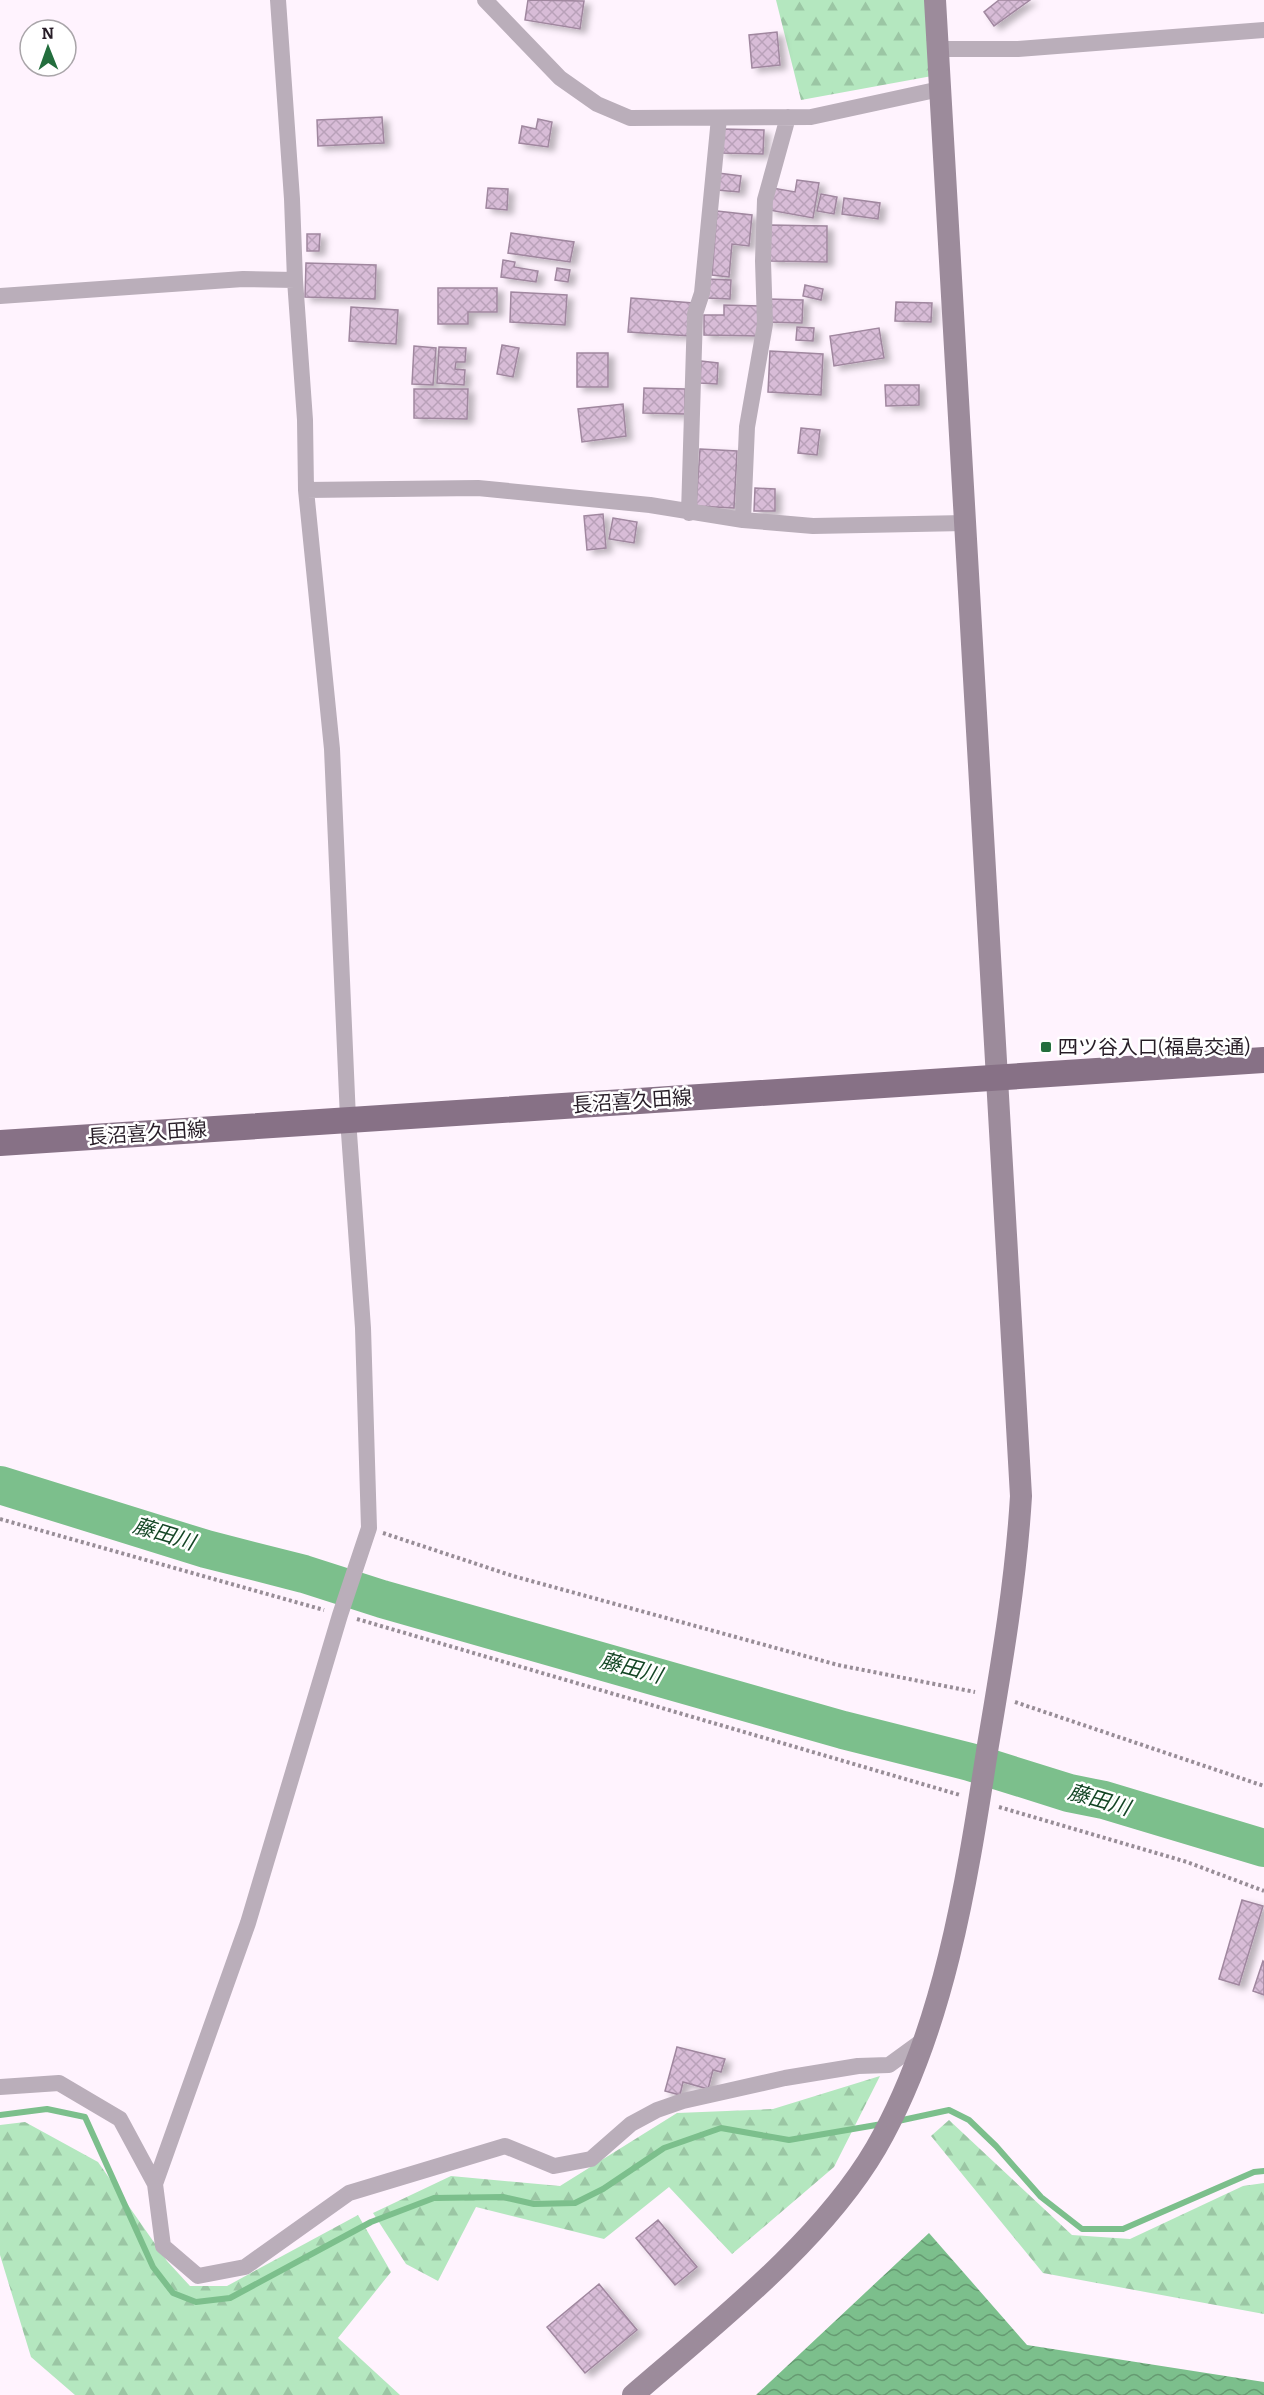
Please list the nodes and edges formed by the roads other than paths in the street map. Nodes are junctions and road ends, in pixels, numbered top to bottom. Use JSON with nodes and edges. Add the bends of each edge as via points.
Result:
{"nodes":[{"id":1,"x":278,"y":0,"type":"edge"},
{"id":2,"x":485,"y":0,"type":"edge"},
{"id":3,"x":935,"y":0,"type":"edge"},
{"id":4,"x":1264,"y":30,"type":"edge"},
{"id":5,"x":939,"y":49,"type":"junction"},
{"id":6,"x":940,"y":89,"type":"junction"},
{"id":7,"x":788,"y":117,"type":"junction"},
{"id":8,"x":719,"y":118,"type":"junction"},
{"id":9,"x":295,"y":280,"type":"junction"},
{"id":10,"x":0,"y":296,"type":"edge"},
{"id":11,"x":306,"y":490,"type":"junction"},
{"id":12,"x":689,"y":513,"type":"junction"},
{"id":13,"x":743,"y":520,"type":"junction"},
{"id":14,"x":965,"y":523,"type":"junction"},
{"id":15,"x":1264,"y":1060,"type":"edge"},
{"id":16,"x":996,"y":1077,"type":"junction"},
{"id":17,"x":348,"y":1119,"type":"junction"},
{"id":18,"x":0,"y":1143,"type":"edge"},
{"id":19,"x":922,"y":2041,"type":"junction"},
{"id":20,"x":0,"y":2087,"type":"edge"},
{"id":21,"x":155,"y":2184,"type":"junction"},
{"id":22,"x":633,"y":2395,"type":"edge"}],
"edges":[{"from":1,"to":9,"type":"street"},
{"from":2,"to":8,"type":"street","via":[[560,78],[597,104],[630,118]]},
{"from":3,"to":5,"type":"street"},
{"from":4,"to":5,"type":"street","via":[[1018,50]]},
{"from":5,"to":6,"type":"street"},
{"from":6,"to":7,"type":"street","via":[[811,117]]},
{"from":6,"to":14,"type":"street"},
{"from":7,"to":8,"type":"street"},
{"from":7,"to":13,"type":"street","via":[[765,200],[765,324],[747,427]]},
{"from":8,"to":12,"type":"street","via":[[702,293],[695,314]]},
{"from":9,"to":10,"type":"street","via":[[243,279]]},
{"from":9,"to":11,"type":"street"},
{"from":11,"to":12,"type":"street","via":[[478,488],[650,505]]},
{"from":11,"to":17,"type":"street","via":[[332,749]]},
{"from":12,"to":13,"type":"street"},
{"from":13,"to":14,"type":"street","via":[[813,526]]},
{"from":14,"to":16,"type":"street"},
{"from":15,"to":16,"type":"main road","name":"長沼喜久田線"},
{"from":16,"to":17,"type":"main road","name":"長沼喜久田線"},
{"from":16,"to":19,"type":"street","via":[[1022,1496],[1018,1554],[954,1941]]},
{"from":17,"to":18,"type":"main road","name":"長沼喜久田線"},
{"from":17,"to":21,"type":"street","via":[[363,1328],[369,1528],[248,1923]]},
{"from":19,"to":21,"type":"street","via":[[889,2065],[785,2078],[657,2110],[632,2124],[591,2159],[554,2166],[505,2146],[349,2193],[245,2267],[198,2276],[163,2246]]},
{"from":19,"to":22,"type":"street","via":[[907,2085],[875,2149],[842,2196],[805,2241]]},
{"from":20,"to":21,"type":"street","via":[[59,2083],[104,2108],[120,2119]]}]}
